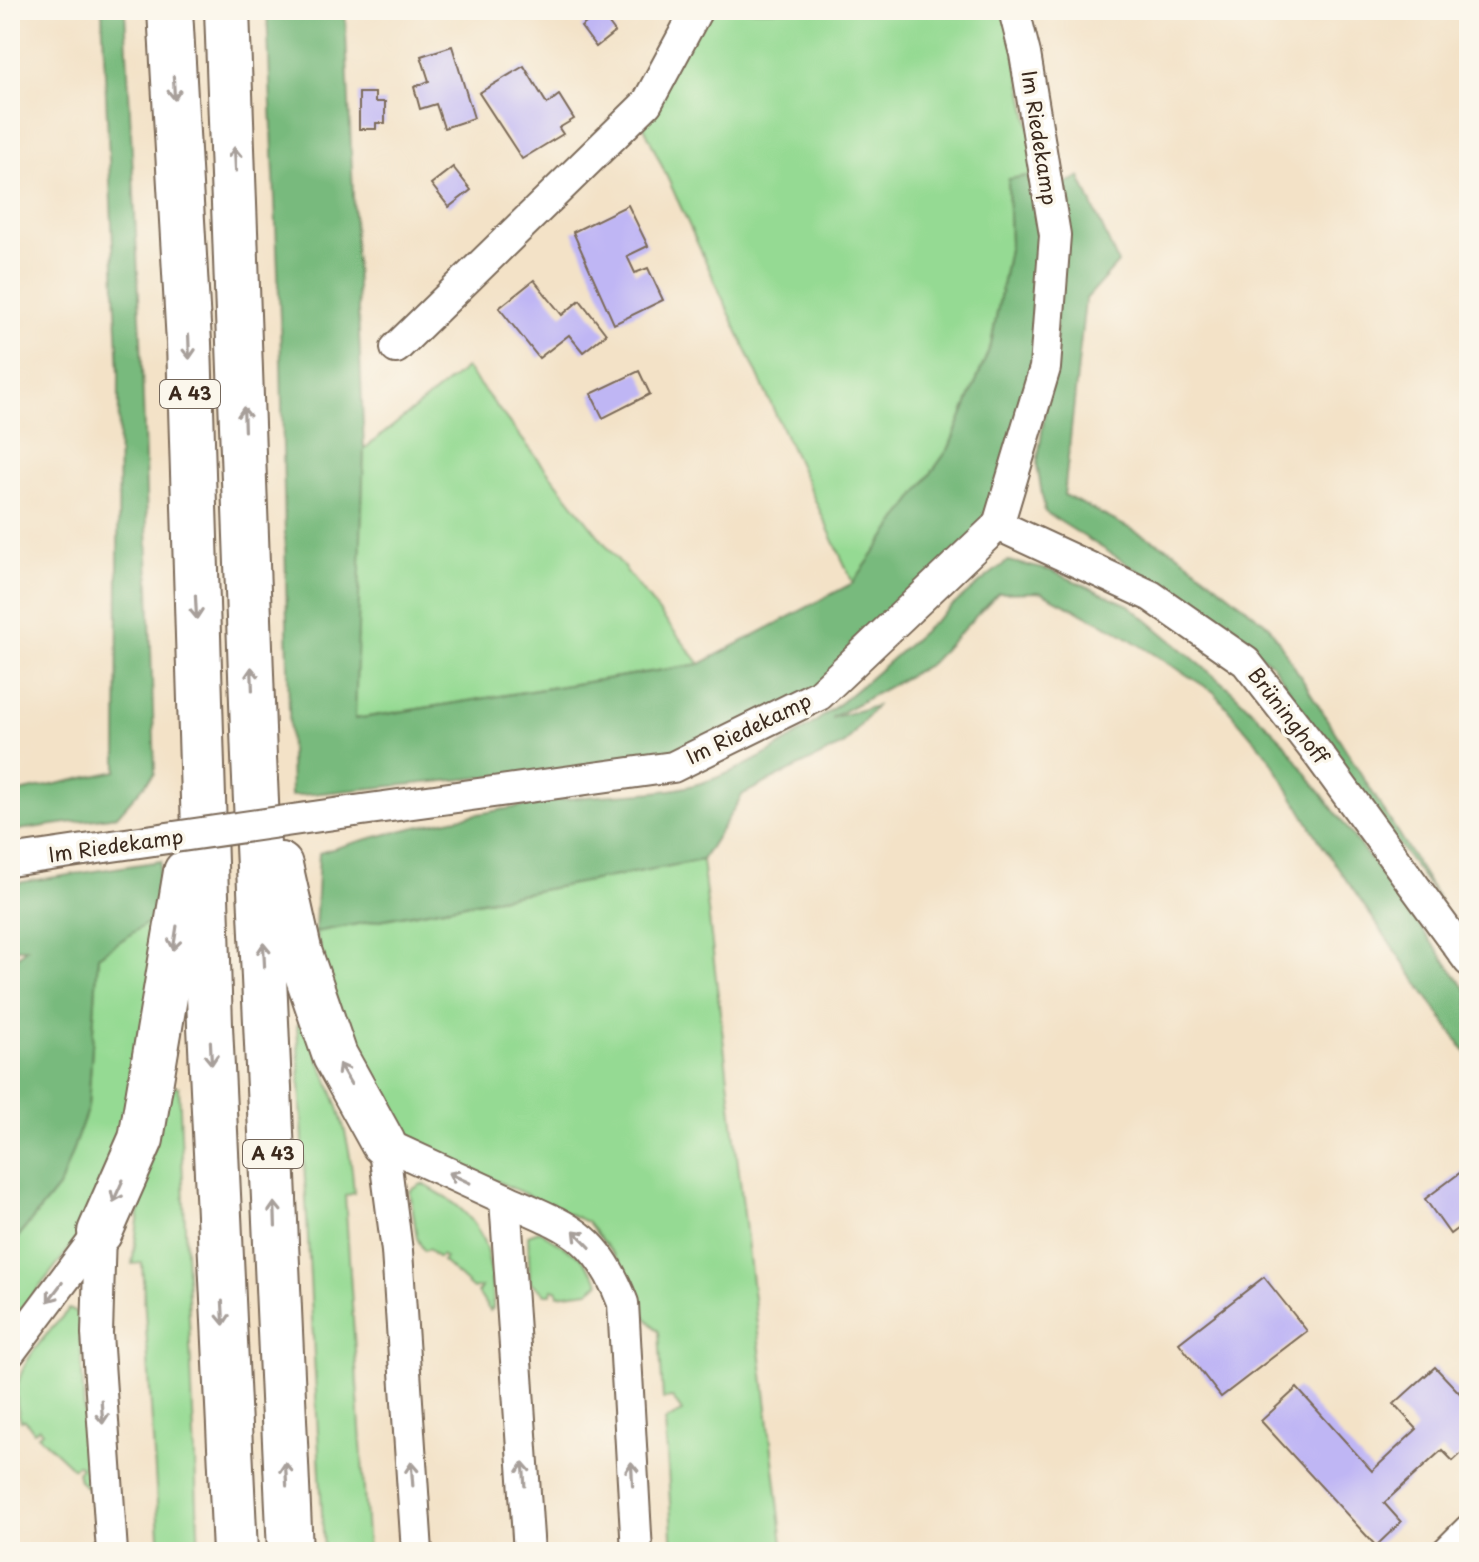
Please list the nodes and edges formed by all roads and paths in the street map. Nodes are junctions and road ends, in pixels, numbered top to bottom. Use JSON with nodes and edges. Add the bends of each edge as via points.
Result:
{"nodes":[{"id":1,"x":170,"y":10,"type":"edge"},
{"id":2,"x":227,"y":10,"type":"edge"},
{"id":3,"x":697,"y":10,"type":"edge"},
{"id":4,"x":1014,"y":10,"type":"edge"},
{"id":5,"x":396,"y":348,"type":"dead end"},
{"id":6,"x":998,"y":525,"type":"junction"},
{"id":7,"x":254,"y":757,"type":"junction"},
{"id":8,"x":204,"y":779,"type":"junction"},
{"id":9,"x":10,"y":861,"type":"edge"},
{"id":10,"x":1469,"y":961,"type":"edge"},
{"id":11,"x":383,"y":1143,"type":"junction"},
{"id":12,"x":505,"y":1199,"type":"junction"},
{"id":13,"x":100,"y":1232,"type":"junction"},
{"id":14,"x":10,"y":1352,"type":"edge"},
{"id":15,"x":1469,"y":1530,"type":"edge"},
{"id":16,"x":112,"y":1552,"type":"edge"},
{"id":17,"x":235,"y":1552,"type":"edge"},
{"id":18,"x":290,"y":1552,"type":"edge"},
{"id":19,"x":417,"y":1552,"type":"edge"},
{"id":20,"x":529,"y":1552,"type":"edge"},
{"id":21,"x":637,"y":1552,"type":"edge"},
{"id":22,"x":1447,"y":1552,"type":"edge"}],
"edges":[{"from":1,"to":8,"type":"highway","number":"A 43","one_way":true,"via":[[189,343]]},
{"from":7,"to":2,"type":"highway","number":"A 43","one_way":true},
{"from":3,"to":5,"type":"street","via":[[647,103]]},
{"from":4,"to":6,"type":"street","name":"Im Riedekamp","via":[[1055,235],[1045,368]]},
{"from":6,"to":9,"type":"street","name":"Im Riedekamp","bridge":true,"via":[[819,695],[673,767]]},
{"from":6,"to":10,"type":"street","name":"Brüninghoff","via":[[1151,596],[1246,662]]},
{"from":11,"to":7,"type":"highway","one_way":true,"via":[[335,1056],[300,954]]},
{"from":18,"to":7,"type":"highway","number":"A 43","one_way":true},
{"from":8,"to":13,"type":"highway","one_way":true,"via":[[141,1139]]},
{"from":8,"to":17,"type":"highway","number":"A 43","one_way":true},
{"from":12,"to":11,"type":"street","one_way":true},
{"from":19,"to":11,"type":"street","one_way":true,"via":[[397,1251]]},
{"from":20,"to":12,"type":"street","one_way":true},
{"from":21,"to":12,"type":"street","one_way":true,"via":[[623,1303],[611,1273],[576,1231]]},
{"from":13,"to":14,"type":"street","one_way":true},
{"from":13,"to":16,"type":"street","one_way":true,"via":[[97,1334]]},
{"from":15,"to":22,"type":"street"}]}
